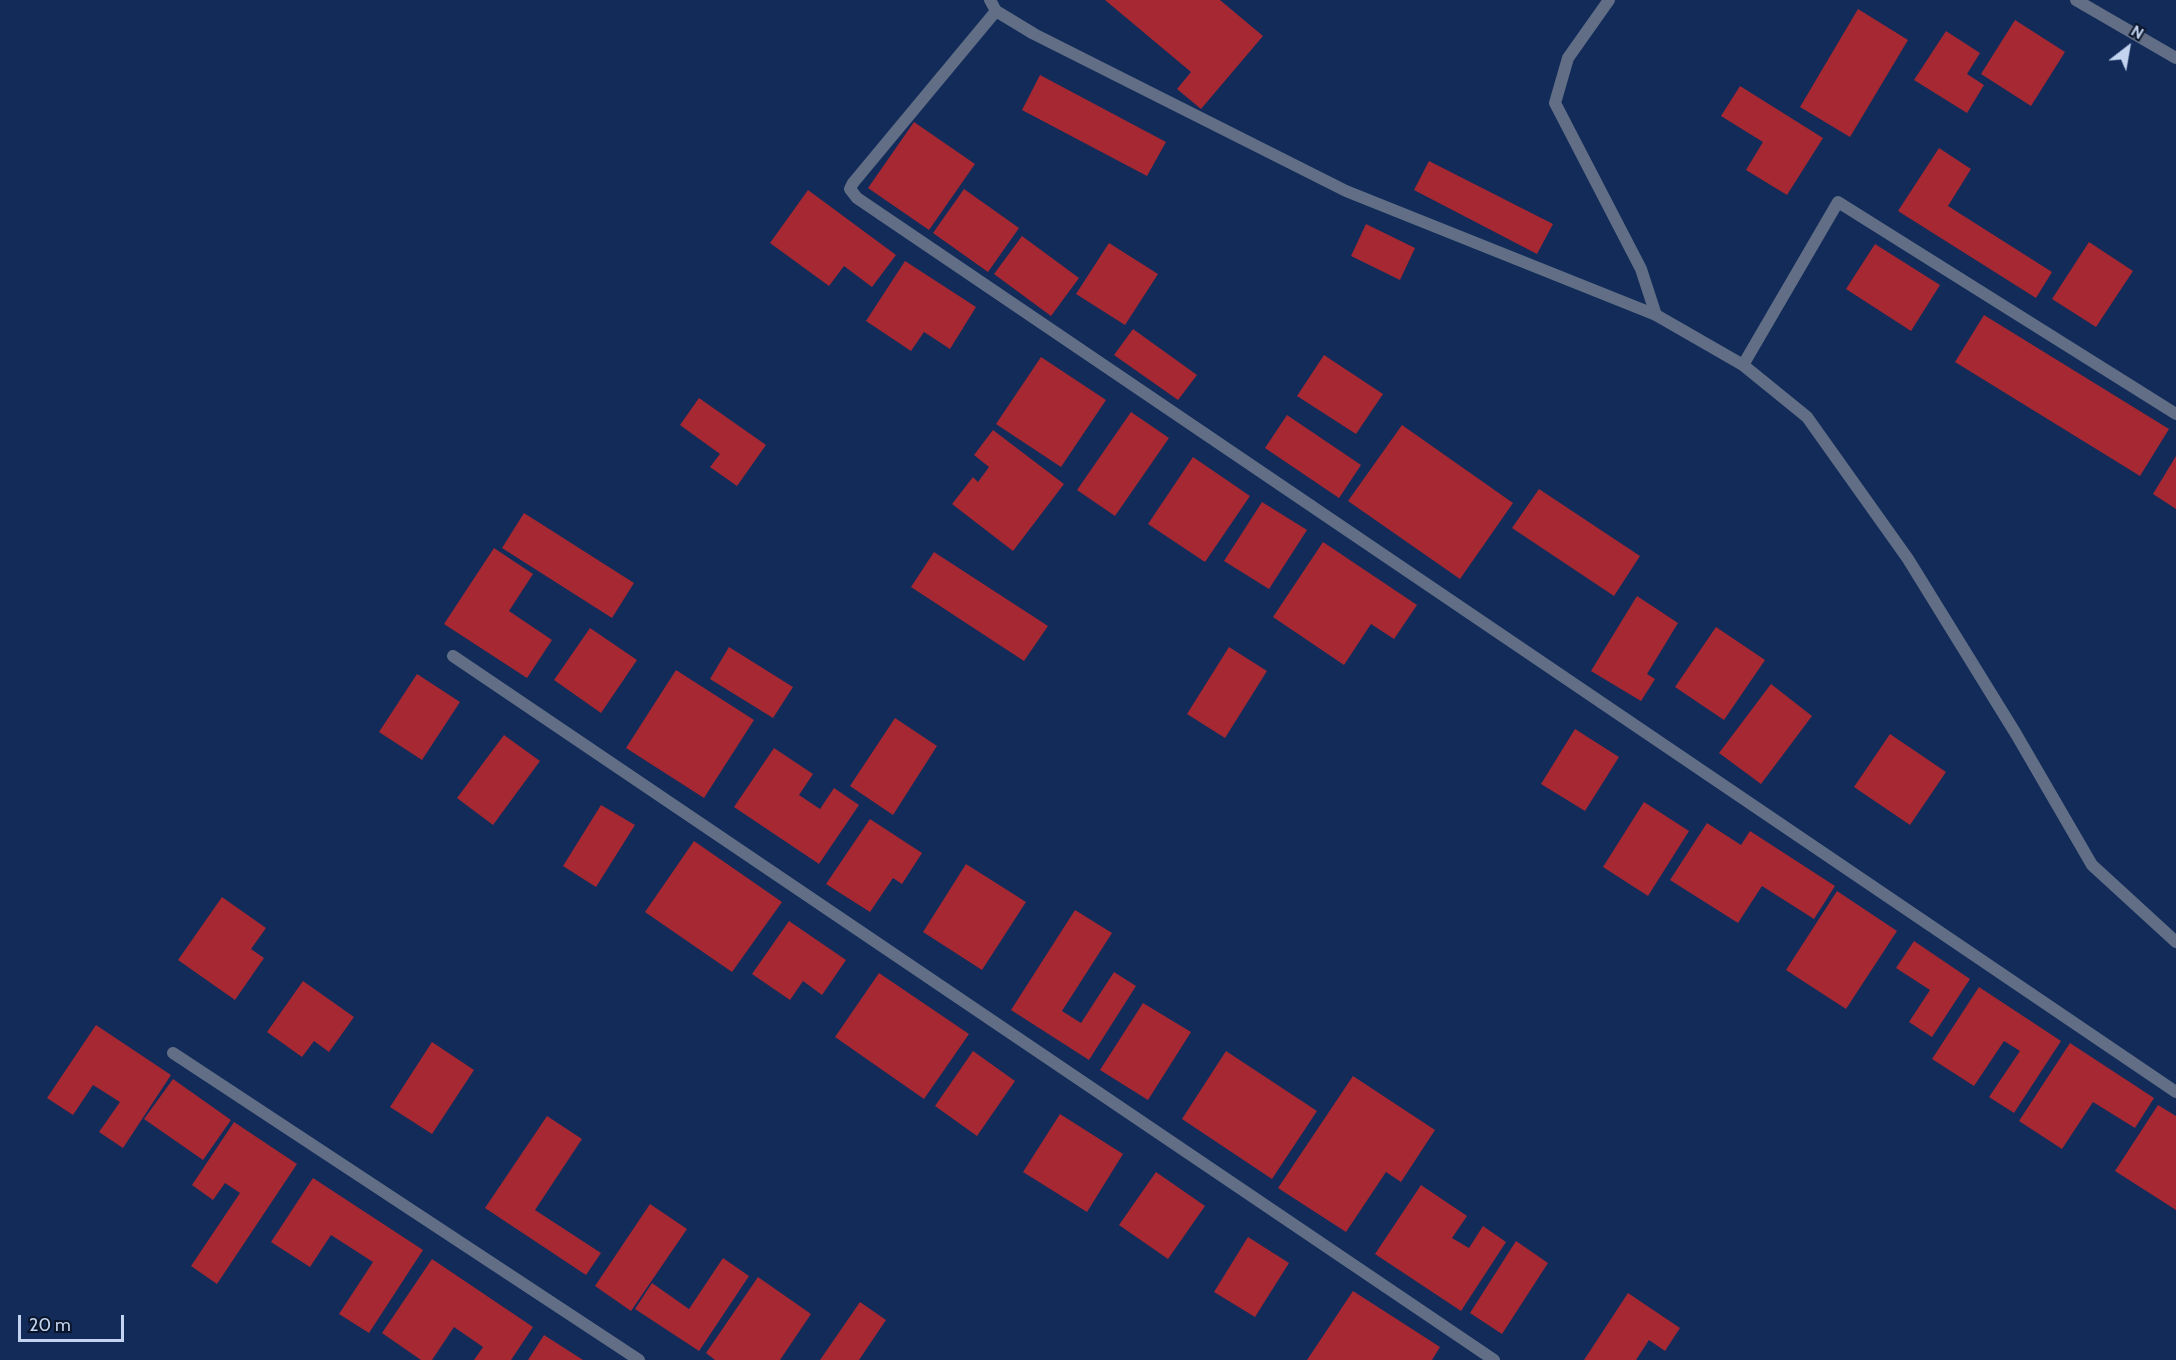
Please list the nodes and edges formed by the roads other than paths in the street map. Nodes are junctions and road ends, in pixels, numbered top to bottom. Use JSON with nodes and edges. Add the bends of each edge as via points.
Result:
{"nodes":[{"id":1,"x":1609,"y":0,"type":"edge"},
{"id":2,"x":2076,"y":0,"type":"edge"},
{"id":3,"x":993,"y":6,"type":"edge"},
{"id":4,"x":2176,"y":58,"type":"edge"},
{"id":5,"x":1656,"y":315,"type":"junction"},
{"id":6,"x":1743,"y":365,"type":"junction"},
{"id":7,"x":2176,"y":414,"type":"edge"},
{"id":8,"x":453,"y":656,"type":"dead end"},
{"id":9,"x":2176,"y":942,"type":"edge"},
{"id":10,"x":173,"y":1053,"type":"dead end"},
{"id":11,"x":2176,"y":1092,"type":"edge"},
{"id":12,"x":639,"y":1360,"type":"edge"},
{"id":13,"x":1494,"y":1360,"type":"edge"}],
"edges":[{"from":1,"to":5,"type":"street","via":[[1568,58],[1555,103],[1641,269]]},
{"from":2,"to":4,"type":"street"},
{"from":3,"to":5,"type":"street","via":[[1034,34],[1346,191]]},
{"from":3,"to":11,"type":"street","via":[[853,183],[850,189],[856,198]]},
{"from":5,"to":6,"type":"street"},
{"from":6,"to":7,"type":"street","via":[[1838,202]]},
{"from":6,"to":9,"type":"street","via":[[1806,417],[1908,559],[2092,865]]},
{"from":8,"to":13,"type":"street"},
{"from":10,"to":12,"type":"street"}]}
